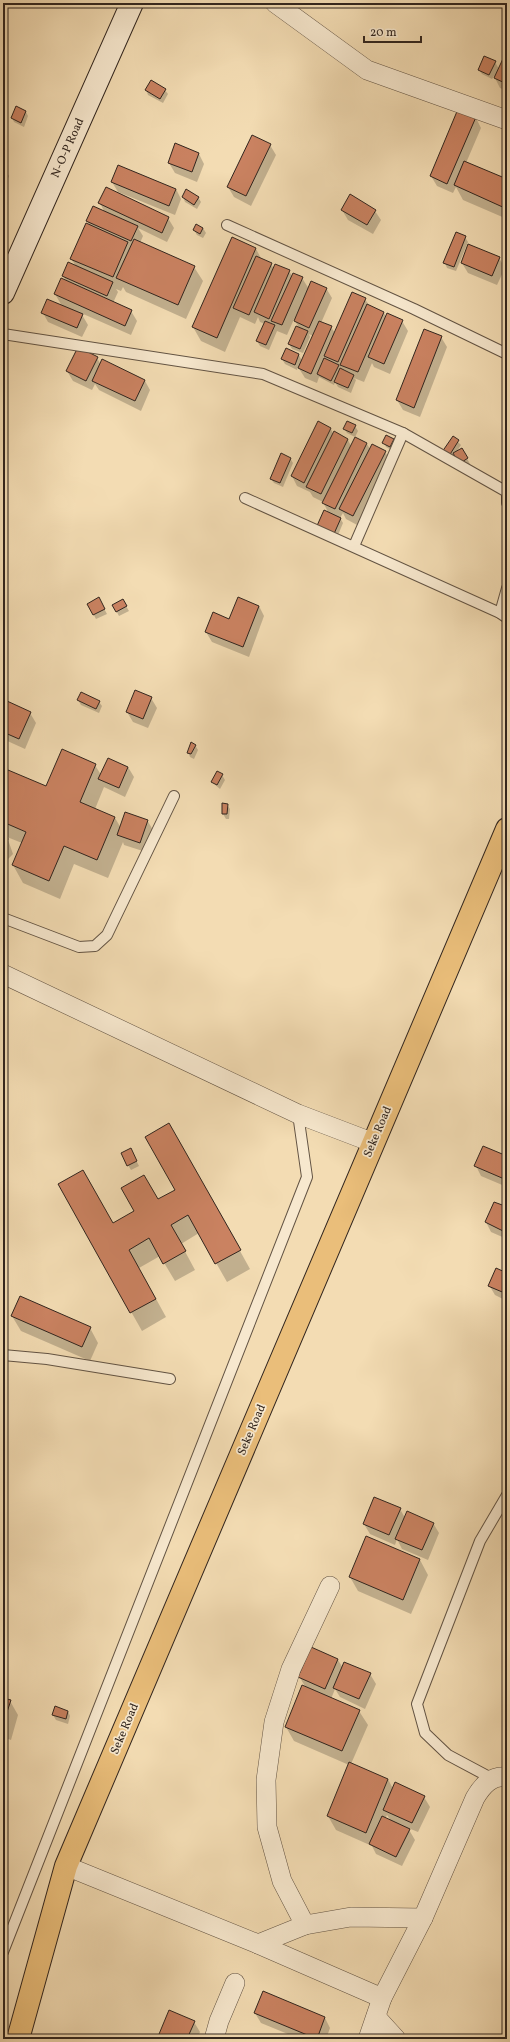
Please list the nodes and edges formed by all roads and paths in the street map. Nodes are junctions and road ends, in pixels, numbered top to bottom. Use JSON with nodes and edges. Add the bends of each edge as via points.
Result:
{"nodes":[{"id":1,"x":132,"y":3,"type":"edge"},
{"id":2,"x":275,"y":3,"type":"edge"},
{"id":3,"x":507,"y":120,"type":"edge"},
{"id":4,"x":227,"y":225,"type":"dead end"},
{"id":5,"x":3,"y":293,"type":"edge"},
{"id":6,"x":3,"y":334,"type":"edge"},
{"id":7,"x":507,"y":354,"type":"edge"},
{"id":8,"x":403,"y":433,"type":"junction"},
{"id":9,"x":507,"y":491,"type":"edge"},
{"id":10,"x":245,"y":498,"type":"dead end"},
{"id":11,"x":507,"y":503,"type":"edge"},
{"id":12,"x":354,"y":546,"type":"junction"},
{"id":13,"x":507,"y":588,"type":"edge"},
{"id":14,"x":504,"y":616,"type":"edge"},
{"id":15,"x":174,"y":796,"type":"dead end"},
{"id":16,"x":507,"y":829,"type":"edge"},
{"id":17,"x":3,"y":918,"type":"edge"},
{"id":18,"x":3,"y":974,"type":"edge"},
{"id":19,"x":298,"y":1114,"type":"junction"},
{"id":20,"x":374,"y":1143,"type":"junction"},
{"id":21,"x":3,"y":1355,"type":"edge"},
{"id":22,"x":170,"y":1379,"type":"dead end"},
{"id":23,"x":507,"y":1495,"type":"edge"},
{"id":24,"x":330,"y":1586,"type":"dead end"},
{"id":25,"x":500,"y":1778,"type":"edge"},
{"id":26,"x":66,"y":1866,"type":"junction"},
{"id":27,"x":423,"y":1918,"type":"junction"},
{"id":28,"x":305,"y":1926,"type":"junction"},
{"id":29,"x":258,"y":1944,"type":"junction"},
{"id":30,"x":3,"y":1952,"type":"edge"},
{"id":31,"x":235,"y":1983,"type":"dead end"},
{"id":32,"x":382,"y":1998,"type":"junction"},
{"id":33,"x":376,"y":2017,"type":"junction"},
{"id":34,"x":18,"y":2039,"type":"edge"},
{"id":35,"x":214,"y":2039,"type":"edge"},
{"id":36,"x":368,"y":2039,"type":"edge"},
{"id":37,"x":396,"y":2039,"type":"edge"}],
"edges":[{"from":1,"to":5,"type":"street","name":"N-O-P Road"},
{"from":2,"to":3,"type":"street","via":[[367,70]]},
{"from":4,"to":7,"type":"lane"},
{"from":6,"to":8,"type":"lane","via":[[263,374]]},
{"from":8,"to":9,"type":"lane"},
{"from":8,"to":12,"type":"lane"},
{"from":9,"to":11,"type":"lane"},
{"from":10,"to":12,"type":"lane"},
{"from":12,"to":14,"type":"lane"},
{"from":13,"to":14,"type":"lane"},
{"from":15,"to":17,"type":"lane","via":[[107,935],[95,946],[79,947]]},
{"from":16,"to":20,"type":"main road","name":"Seke Road"},
{"from":18,"to":19,"type":"street"},
{"from":19,"to":20,"type":"street"},
{"from":19,"to":30,"type":"lane","via":[[307,1177]]},
{"from":20,"to":26,"type":"main road","name":"Seke Road"},
{"from":21,"to":22,"type":"lane","via":[[47,1359]]},
{"from":23,"to":25,"type":"lane","via":[[480,1541],[417,1704],[425,1732],[448,1755]]},
{"from":24,"to":28,"type":"street","via":[[291,1668],[274,1722],[266,1780],[267,1827],[282,1881]]},
{"from":25,"to":27,"type":"street","via":[[483,1785],[475,1798]]},
{"from":26,"to":29,"type":"street"},
{"from":26,"to":34,"type":"main road","name":"Seke Road"},
{"from":27,"to":28,"type":"street","via":[[350,1917]]},
{"from":27,"to":32,"type":"street"},
{"from":28,"to":29,"type":"street"},
{"from":29,"to":32,"type":"street"},
{"from":31,"to":35,"type":"street"},
{"from":32,"to":33,"type":"street"},
{"from":33,"to":36,"type":"street"},
{"from":33,"to":37,"type":"street"}]}
